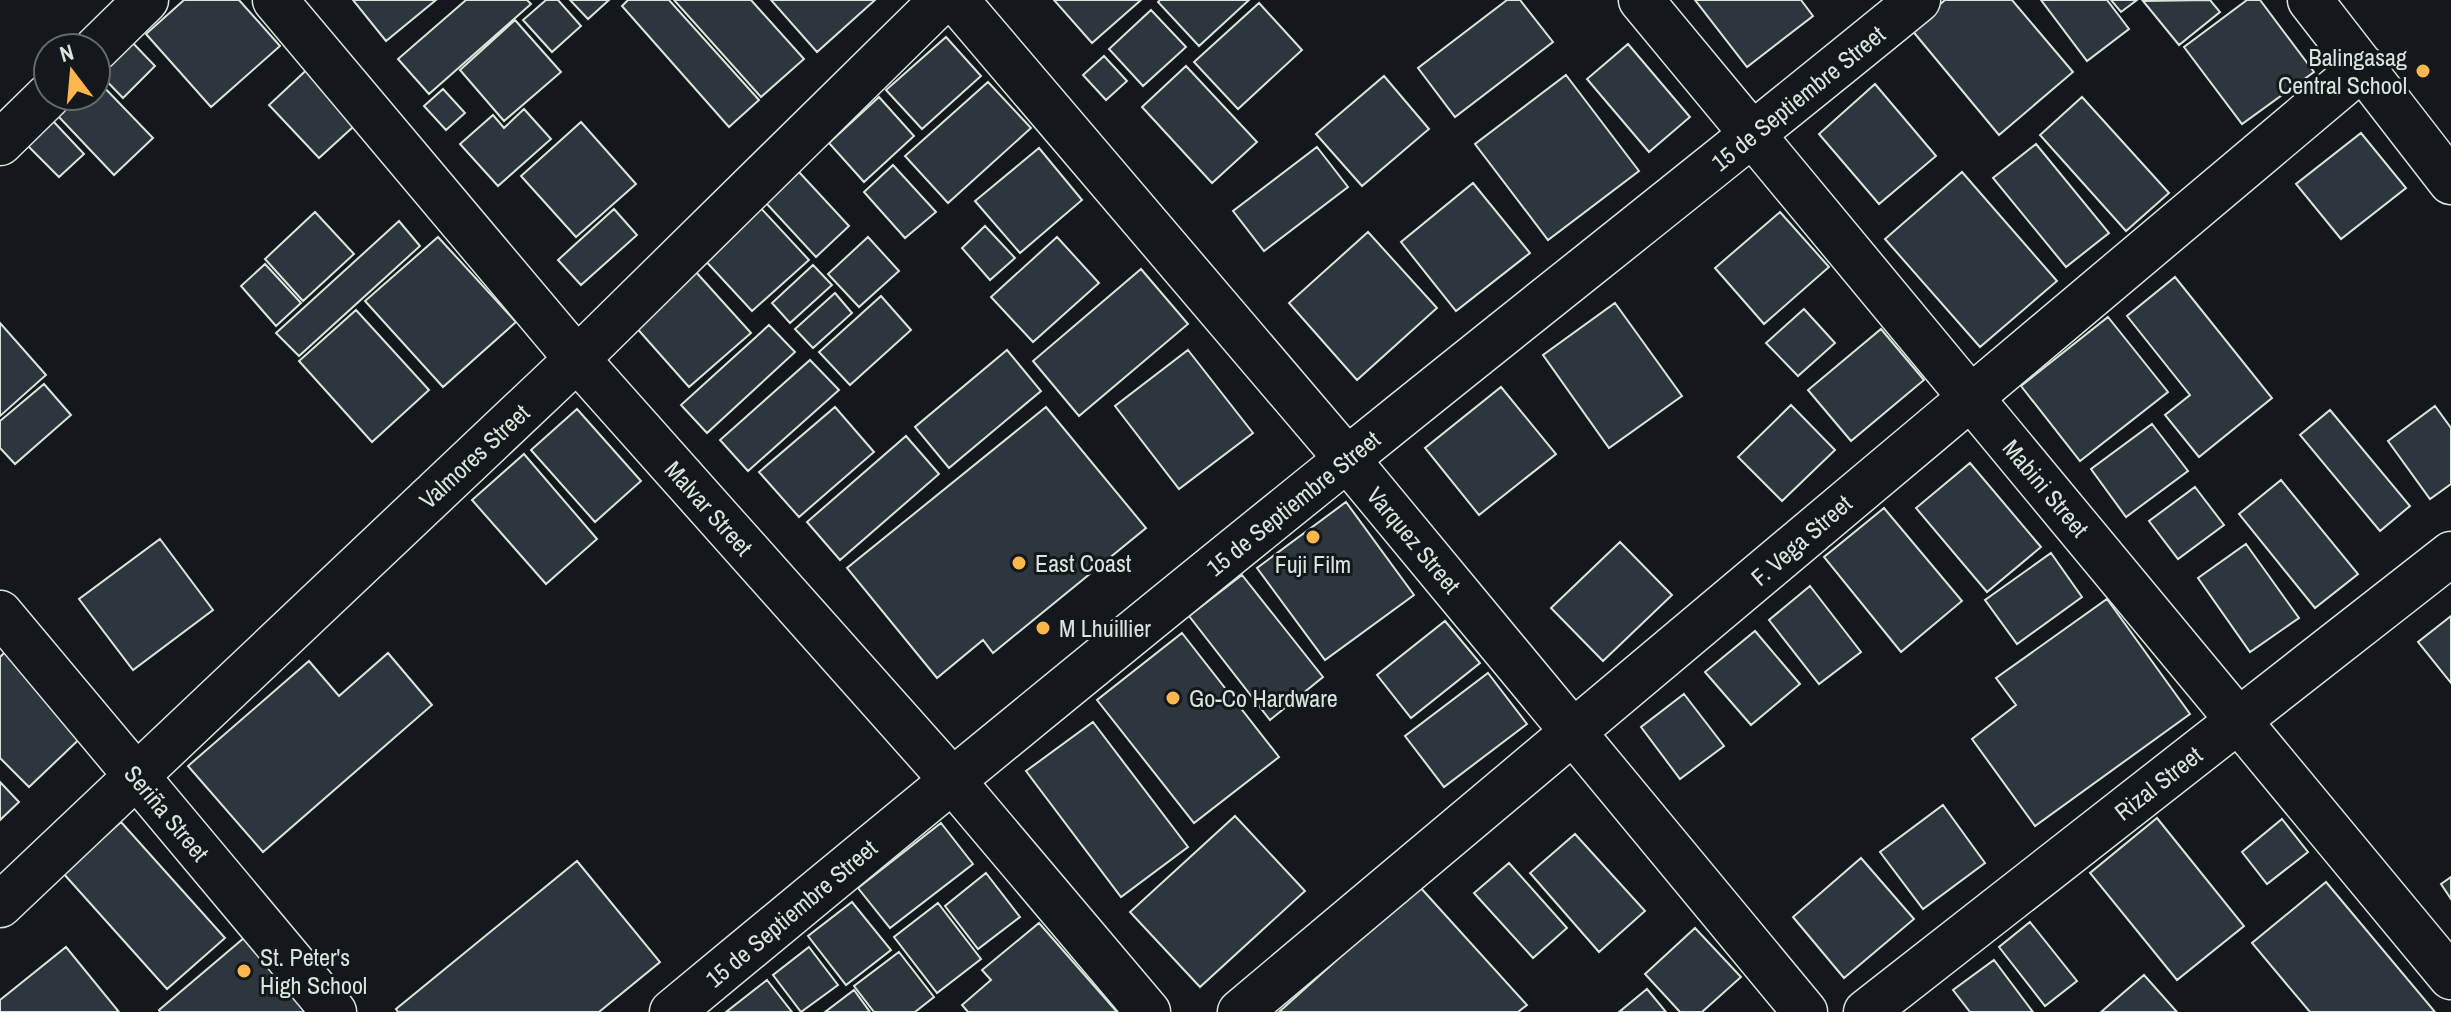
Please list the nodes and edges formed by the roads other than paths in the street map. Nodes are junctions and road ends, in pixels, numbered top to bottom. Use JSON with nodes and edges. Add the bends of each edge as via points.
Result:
{"nodes":[{"id":1,"x":146,"y":0,"type":"edge"},
{"id":2,"x":275,"y":0,"type":"edge"},
{"id":3,"x":942,"y":0,"type":"edge"},
{"id":4,"x":956,"y":0,"type":"edge"},
{"id":5,"x":1641,"y":0,"type":"edge"},
{"id":6,"x":1918,"y":0,"type":"edge"},
{"id":7,"x":2310,"y":0,"type":"edge"},
{"id":8,"x":112,"y":33,"type":"edge"},
{"id":9,"x":2363,"y":67,"type":"junction"},
{"id":10,"x":32,"y":112,"type":"edge"},
{"id":11,"x":1753,"y":135,"type":"junction"},
{"id":12,"x":0,"y":143,"type":"edge"},
{"id":13,"x":2451,"y":182,"type":"edge"},
{"id":14,"x":577,"y":359,"type":"junction"},
{"id":15,"x":1970,"y":396,"type":"junction"},
{"id":16,"x":1347,"y":459,"type":"junction"},
{"id":17,"x":2451,"y":554,"type":"edge"},
{"id":18,"x":0,"y":613,"type":"edge"},
{"id":19,"x":2240,"y":719,"type":"junction"},
{"id":20,"x":1575,"y":734,"type":"junction"},
{"id":21,"x":136,"y":776,"type":"junction"},
{"id":22,"x":952,"y":780,"type":"junction"},
{"id":23,"x":0,"y":905,"type":"edge"},
{"id":24,"x":2451,"y":977,"type":"edge"},
{"id":25,"x":334,"y":1012,"type":"edge"},
{"id":26,"x":672,"y":1012,"type":"edge"},
{"id":27,"x":1148,"y":1012,"type":"edge"},
{"id":28,"x":1240,"y":1012,"type":"edge"},
{"id":29,"x":1805,"y":1012,"type":"edge"},
{"id":30,"x":1866,"y":1012,"type":"edge"}],
"edges":[{"from":1,"to":8,"type":"street"},
{"from":2,"to":14,"type":"street","name":"Malvar Street"},
{"from":3,"to":14,"type":"street","name":"Valmores Street"},
{"from":4,"to":16,"type":"street","name":"Varquez Street"},
{"from":5,"to":11,"type":"street","name":"Mabini Street"},
{"from":6,"to":11,"type":"street","name":"15 de Septiembre Street"},
{"from":7,"to":9,"type":"street"},
{"from":9,"to":13,"type":"street"},
{"from":9,"to":15,"type":"street","name":"F. Vega Street"},
{"from":10,"to":12,"type":"street"},
{"from":11,"to":15,"type":"street","name":"Mabini Street"},
{"from":11,"to":16,"type":"street","name":"15 de Septiembre Street"},
{"from":14,"to":21,"type":"street","name":"Valmores Street"},
{"from":14,"to":22,"type":"street","name":"Malvar Street"},
{"from":15,"to":19,"type":"street","name":"Mabini Street"},
{"from":15,"to":20,"type":"street","name":"F. Vega Street"},
{"from":16,"to":20,"type":"street","name":"Varquez Street"},
{"from":16,"to":22,"type":"street","name":"15 de Septiembre Street"},
{"from":17,"to":19,"type":"street","name":"Rizal Street"},
{"from":18,"to":21,"type":"street","name":"Seriña Street"},
{"from":19,"to":24,"type":"street","name":"Mabini Street"},
{"from":19,"to":30,"type":"street","name":"Rizal Street"},
{"from":20,"to":28,"type":"street","name":"F. Vega Street"},
{"from":20,"to":29,"type":"street","name":"Varquez Street"},
{"from":21,"to":23,"type":"street","name":"Valmores Street"},
{"from":21,"to":25,"type":"street","name":"Seriña Street"},
{"from":22,"to":26,"type":"street","name":"15 de Septiembre Street"},
{"from":22,"to":27,"type":"street","name":"Malvar Street"}]}
